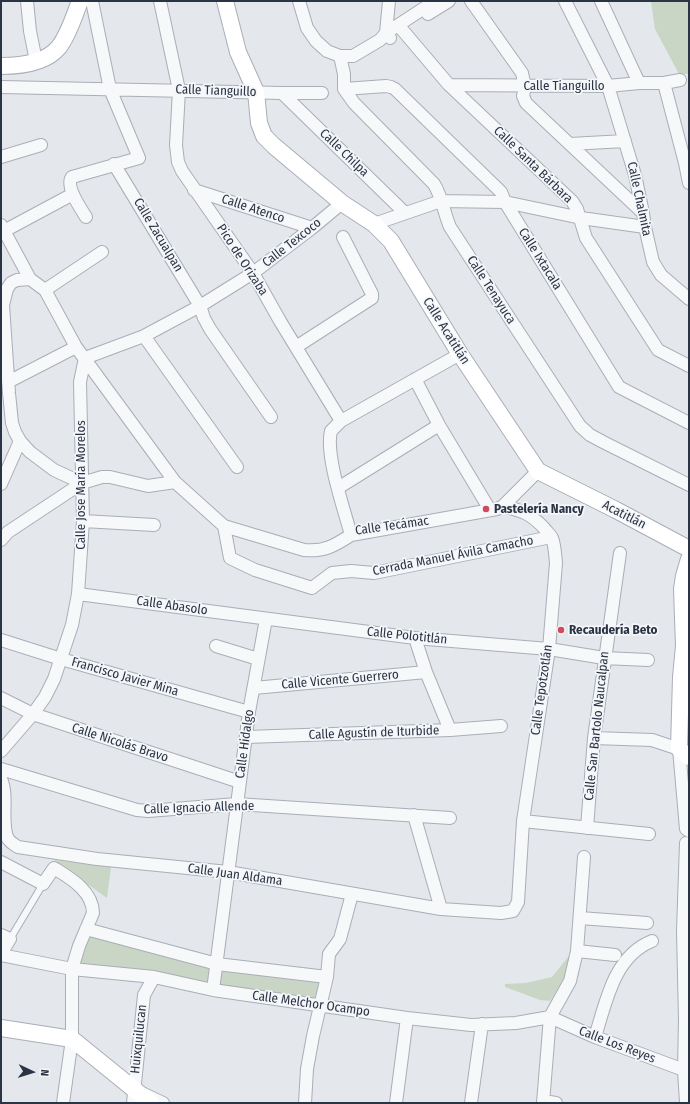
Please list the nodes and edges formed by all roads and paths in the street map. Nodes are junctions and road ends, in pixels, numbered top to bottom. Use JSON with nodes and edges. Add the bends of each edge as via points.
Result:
{"nodes":[{"id":1,"x":27,"y":1,"type":"edge"},
{"id":2,"x":80,"y":1,"type":"edge"},
{"id":3,"x":92,"y":1,"type":"edge"},
{"id":4,"x":160,"y":1,"type":"edge"},
{"id":5,"x":224,"y":1,"type":"edge"},
{"id":6,"x":299,"y":1,"type":"edge"},
{"id":7,"x":389,"y":1,"type":"edge"},
{"id":8,"x":435,"y":1,"type":"edge"},
{"id":9,"x":449,"y":1,"type":"edge"},
{"id":10,"x":471,"y":1,"type":"edge"},
{"id":11,"x":565,"y":1,"type":"edge"},
{"id":12,"x":601,"y":1,"type":"edge"},
{"id":13,"x":400,"y":28,"type":"junction"},
{"id":14,"x":385,"y":37,"type":"junction"},
{"id":15,"x":340,"y":56,"type":"junction"},
{"id":16,"x":36,"y":61,"type":"junction"},
{"id":17,"x":1,"y":66,"type":"edge"},
{"id":18,"x":680,"y":80,"type":"dead end"},
{"id":19,"x":664,"y":83,"type":"junction"},
{"id":20,"x":639,"y":84,"type":"junction"},
{"id":21,"x":449,"y":85,"type":"junction"},
{"id":22,"x":608,"y":86,"type":"junction"},
{"id":23,"x":1,"y":87,"type":"edge"},
{"id":24,"x":525,"y":87,"type":"junction"},
{"id":25,"x":110,"y":88,"type":"junction"},
{"id":26,"x":344,"y":89,"type":"junction"},
{"id":27,"x":179,"y":90,"type":"junction"},
{"id":28,"x":256,"y":92,"type":"junction"},
{"id":29,"x":282,"y":93,"type":"junction"},
{"id":30,"x":322,"y":93,"type":"dead end"},
{"id":31,"x":625,"y":141,"type":"junction"},
{"id":32,"x":570,"y":144,"type":"junction"},
{"id":33,"x":41,"y":146,"type":"dead end"},
{"id":34,"x":1,"y":157,"type":"edge"},
{"id":35,"x":114,"y":164,"type":"junction"},
{"id":36,"x":689,"y":183,"type":"edge"},
{"id":37,"x":194,"y":190,"type":"junction"},
{"id":38,"x":73,"y":194,"type":"junction"},
{"id":39,"x":441,"y":201,"type":"junction"},
{"id":40,"x":505,"y":202,"type":"junction"},
{"id":41,"x":342,"y":203,"type":"junction"},
{"id":42,"x":405,"y":213,"type":"junction"},
{"id":43,"x":643,"y":213,"type":"junction"},
{"id":44,"x":86,"y":217,"type":"dead end"},
{"id":45,"x":580,"y":218,"type":"junction"},
{"id":46,"x":374,"y":224,"type":"junction"},
{"id":47,"x":2,"y":228,"type":"edge"},
{"id":48,"x":312,"y":228,"type":"junction"},
{"id":49,"x":645,"y":228,"type":"junction"},
{"id":50,"x":343,"y":237,"type":"dead end"},
{"id":51,"x":102,"y":252,"type":"dead end"},
{"id":52,"x":253,"y":273,"type":"junction"},
{"id":53,"x":30,"y":279,"type":"junction"},
{"id":54,"x":45,"y":290,"type":"junction"},
{"id":55,"x":689,"y":299,"type":"edge"},
{"id":56,"x":200,"y":306,"type":"junction"},
{"id":57,"x":144,"y":336,"type":"junction"},
{"id":58,"x":76,"y":347,"type":"junction"},
{"id":59,"x":296,"y":347,"type":"junction"},
{"id":60,"x":460,"y":354,"type":"junction"},
{"id":61,"x":84,"y":358,"type":"junction"},
{"id":62,"x":689,"y":366,"type":"edge"},
{"id":63,"x":415,"y":379,"type":"junction"},
{"id":64,"x":6,"y":388,"type":"edge"},
{"id":65,"x":271,"y":417,"type":"dead end"},
{"id":66,"x":341,"y":421,"type":"junction"},
{"id":67,"x":689,"y":423,"type":"edge"},
{"id":68,"x":439,"y":425,"type":"junction"},
{"id":69,"x":20,"y":441,"type":"junction"},
{"id":70,"x":237,"y":467,"type":"dead end"},
{"id":71,"x":538,"y":471,"type":"junction"},
{"id":72,"x":175,"y":482,"type":"junction"},
{"id":73,"x":82,"y":483,"type":"junction"},
{"id":74,"x":1,"y":484,"type":"edge"},
{"id":75,"x":689,"y":485,"type":"edge"},
{"id":76,"x":338,"y":488,"type":"junction"},
{"id":77,"x":503,"y":506,"type":"junction"},
{"id":78,"x":490,"y":510,"type":"junction"},
{"id":79,"x":83,"y":521,"type":"junction"},
{"id":80,"x":154,"y":526,"type":"dead end"},
{"id":81,"x":224,"y":526,"type":"junction"},
{"id":82,"x":351,"y":535,"type":"junction"},
{"id":83,"x":551,"y":537,"type":"junction"},
{"id":84,"x":1,"y":540,"type":"edge"},
{"id":85,"x":689,"y":548,"type":"edge"},
{"id":86,"x":620,"y":553,"type":"dead end"},
{"id":87,"x":689,"y":559,"type":"edge"},
{"id":88,"x":78,"y":594,"type":"junction"},
{"id":89,"x":266,"y":619,"type":"junction"},
{"id":90,"x":416,"y":638,"type":"junction"},
{"id":91,"x":1,"y":640,"type":"edge"},
{"id":92,"x":686,"y":642,"type":"edge"},
{"id":93,"x":216,"y":646,"type":"dead end"},
{"id":94,"x":549,"y":649,"type":"junction"},
{"id":95,"x":604,"y":658,"type":"junction"},
{"id":96,"x":61,"y":659,"type":"junction"},
{"id":97,"x":258,"y":660,"type":"junction"},
{"id":98,"x":648,"y":660,"type":"dead end"},
{"id":99,"x":426,"y":672,"type":"junction"},
{"id":100,"x":254,"y":688,"type":"junction"},
{"id":101,"x":1,"y":698,"type":"edge"},
{"id":102,"x":249,"y":712,"type":"junction"},
{"id":103,"x":33,"y":714,"type":"junction"},
{"id":104,"x":501,"y":726,"type":"dead end"},
{"id":105,"x":450,"y":730,"type":"junction"},
{"id":106,"x":246,"y":737,"type":"junction"},
{"id":107,"x":594,"y":738,"type":"junction"},
{"id":108,"x":1,"y":750,"type":"edge"},
{"id":109,"x":684,"y":753,"type":"edge"},
{"id":110,"x":1,"y":769,"type":"edge"},
{"id":111,"x":1,"y":779,"type":"edge"},
{"id":112,"x":240,"y":782,"type":"junction"},
{"id":113,"x":237,"y":804,"type":"junction"},
{"id":114,"x":414,"y":815,"type":"junction"},
{"id":115,"x":450,"y":818,"type":"dead end"},
{"id":116,"x":523,"y":821,"type":"junction"},
{"id":117,"x":587,"y":828,"type":"junction"},
{"id":118,"x":687,"y":830,"type":"edge"},
{"id":119,"x":649,"y":834,"type":"dead end"},
{"id":120,"x":686,"y":843,"type":"dead end"},
{"id":121,"x":584,"y":857,"type":"dead end"},
{"id":122,"x":1,"y":862,"type":"edge"},
{"id":123,"x":228,"y":872,"type":"junction"},
{"id":124,"x":43,"y":884,"type":"junction"},
{"id":125,"x":352,"y":894,"type":"junction"},
{"id":126,"x":518,"y":902,"type":"joint"},
{"id":127,"x":441,"y":909,"type":"junction"},
{"id":128,"x":580,"y":918,"type":"junction"},
{"id":129,"x":647,"y":923,"type":"dead end"},
{"id":130,"x":86,"y":929,"type":"junction"},
{"id":131,"x":6,"y":937,"type":"edge"},
{"id":132,"x":652,"y":941,"type":"dead end"},
{"id":133,"x":577,"y":951,"type":"junction"},
{"id":134,"x":1,"y":955,"type":"edge"},
{"id":135,"x":615,"y":955,"type":"dead end"},
{"id":136,"x":216,"y":964,"type":"junction"},
{"id":137,"x":72,"y":968,"type":"junction"},
{"id":138,"x":154,"y":976,"type":"junction"},
{"id":139,"x":327,"y":977,"type":"junction"},
{"id":140,"x":213,"y":990,"type":"junction"},
{"id":141,"x":320,"y":1006,"type":"junction"},
{"id":142,"x":550,"y":1017,"type":"junction"},
{"id":143,"x":407,"y":1018,"type":"junction"},
{"id":144,"x":482,"y":1024,"type":"junction"},
{"id":145,"x":1,"y":1028,"type":"edge"},
{"id":146,"x":595,"y":1037,"type":"junction"},
{"id":147,"x":72,"y":1039,"type":"junction"},
{"id":148,"x":686,"y":1077,"type":"edge"},
{"id":149,"x":133,"y":1096,"type":"edge"},
{"id":150,"x":543,"y":1102,"type":"edge"},
{"id":151,"x":62,"y":1103,"type":"edge"},
{"id":152,"x":151,"y":1103,"type":"edge"},
{"id":153,"x":163,"y":1103,"type":"edge"},
{"id":154,"x":305,"y":1103,"type":"edge"},
{"id":155,"x":396,"y":1103,"type":"edge"},
{"id":156,"x":471,"y":1103,"type":"edge"},
{"id":157,"x":556,"y":1103,"type":"edge"},
{"id":158,"x":686,"y":1103,"type":"edge"}],
"edges":[{"from":1,"to":16,"type":"street"},
{"from":2,"to":16,"type":"street","via":[[59,47],[52,54]]},
{"from":3,"to":25,"type":"street"},
{"from":4,"to":27,"type":"street","name":"Pico de Orizaba"},
{"from":5,"to":28,"type":"street","name":"Calle Acatitlán","via":[[238,52]]},
{"from":6,"to":15,"type":"street","via":[[307,28],[316,41],[327,51]]},
{"from":7,"to":14,"type":"street"},
{"from":8,"to":13,"type":"street"},
{"from":9,"to":13,"type":"street"},
{"from":10,"to":24,"type":"street","via":[[522,73]]},
{"from":11,"to":22,"type":"street","name":"Calle Chalmita"},
{"from":12,"to":20,"type":"street"},
{"from":13,"to":14,"type":"street"},
{"from":13,"to":21,"type":"street","name":"Calle Santa Bárbara"},
{"from":14,"to":15,"type":"street","via":[[353,56]]},
{"from":15,"to":26,"type":"street"},
{"from":16,"to":17,"type":"street"},
{"from":18,"to":19,"type":"street","name":"Calle Tianguillo"},
{"from":19,"to":20,"type":"street","name":"Calle Tianguillo"},
{"from":19,"to":36,"type":"street"},
{"from":20,"to":22,"type":"street","name":"Calle Tianguillo"},
{"from":21,"to":24,"type":"street","name":"Calle Tianguillo"},
{"from":21,"to":45,"type":"street","name":"Calle Santa Bárbara","via":[[572,201]]},
{"from":22,"to":24,"type":"street","name":"Calle Tianguillo"},
{"from":22,"to":31,"type":"street","name":"Calle Chalmita"},
{"from":23,"to":25,"type":"street","name":"Calle Tianguillo"},
{"from":24,"to":32,"type":"street","via":[[523,96],[526,103]]},
{"from":25,"to":27,"type":"street","name":"Calle Tianguillo"},
{"from":25,"to":35,"type":"street","via":[[139,158]]},
{"from":26,"to":39,"type":"street","name":"Calle Tenayuca","via":[[354,103],[434,184]]},
{"from":26,"to":40,"type":"street","name":"Calle Ixtacala","via":[[391,87],[501,192]]},
{"from":27,"to":28,"type":"street","name":"Calle Tianguillo"},
{"from":27,"to":37,"type":"street","name":"Pico de Orizaba","via":[[177,154],[182,171]]},
{"from":28,"to":29,"type":"street","name":"Calle Tianguillo"},
{"from":28,"to":41,"type":"street","name":"Calle Acatitlán","via":[[259,123],[264,136]]},
{"from":29,"to":30,"type":"street","name":"Calle Tianguillo"},
{"from":29,"to":42,"type":"street","name":"Calle Chilpa"},
{"from":31,"to":32,"type":"street"},
{"from":31,"to":43,"type":"street","name":"Calle Chalmita"},
{"from":32,"to":43,"type":"street"},
{"from":33,"to":34,"type":"street"},
{"from":35,"to":38,"type":"street","via":[[72,177],[69,183]]},
{"from":35,"to":56,"type":"street","name":"Calle Zacualpan"},
{"from":37,"to":48,"type":"street","name":"Calle Atenco"},
{"from":37,"to":52,"type":"street","name":"Pico de Orizaba"},
{"from":38,"to":44,"type":"street"},
{"from":38,"to":47,"type":"street"},
{"from":39,"to":40,"type":"street"},
{"from":39,"to":42,"type":"street"},
{"from":39,"to":75,"type":"street","name":"Calle Tenayuca","via":[[450,227],[580,426],[590,435]]},
{"from":40,"to":45,"type":"street"},
{"from":40,"to":67,"type":"street","name":"Calle Ixtacala","via":[[619,387]]},
{"from":41,"to":46,"type":"street","name":"Calle Acatitlán"},
{"from":41,"to":48,"type":"street","name":"Calle Texcoco"},
{"from":42,"to":46,"type":"street"},
{"from":43,"to":49,"type":"street","name":"Calle Chalmita"},
{"from":45,"to":49,"type":"street"},
{"from":45,"to":62,"type":"street","name":"Calle Santa Bárbara","via":[[586,238],[658,350]]},
{"from":46,"to":60,"type":"street","name":"Calle Acatitlán","via":[[392,241]]},
{"from":47,"to":53,"type":"street"},
{"from":48,"to":52,"type":"street","name":"Calle Texcoco"},
{"from":49,"to":55,"type":"street","name":"Calle Chalmita","via":[[656,269]]},
{"from":50,"to":59,"type":"street","via":[[372,298]]},
{"from":51,"to":54,"type":"street"},
{"from":52,"to":56,"type":"street","name":"Calle Texcoco"},
{"from":52,"to":59,"type":"street","name":"Pico de Orizaba"},
{"from":53,"to":54,"type":"street"},
{"from":53,"to":64,"type":"street","via":[[11,283],[4,297]]},
{"from":54,"to":58,"type":"street"},
{"from":56,"to":57,"type":"street","name":"Calle Texcoco"},
{"from":56,"to":65,"type":"street","name":"Calle Zacualpan","via":[[210,330]]},
{"from":57,"to":61,"type":"street","name":"Calle Texcoco"},
{"from":57,"to":70,"type":"street"},
{"from":58,"to":61,"type":"street"},
{"from":58,"to":64,"type":"street"},
{"from":59,"to":66,"type":"street","name":"Pico de Orizaba"},
{"from":60,"to":63,"type":"street"},
{"from":60,"to":71,"type":"street","name":"Calle Acatitlán"},
{"from":61,"to":72,"type":"street"},
{"from":61,"to":73,"type":"street","name":"Calle Jose María Morelos","via":[[80,382]]},
{"from":63,"to":66,"type":"street"},
{"from":63,"to":68,"type":"street"},
{"from":64,"to":69,"type":"street","via":[[12,422]]},
{"from":66,"to":76,"type":"street","name":"Calle Tecámac","via":[[330,434]]},
{"from":68,"to":76,"type":"street"},
{"from":68,"to":78,"type":"street"},
{"from":69,"to":73,"type":"street","via":[[43,463]]},
{"from":69,"to":74,"type":"street"},
{"from":71,"to":77,"type":"street"},
{"from":71,"to":85,"type":"street","name":"Acatitlán"},
{"from":72,"to":73,"type":"street","via":[[148,486],[105,476]]},
{"from":72,"to":81,"type":"street"},
{"from":73,"to":79,"type":"street","name":"Calle Jose María Morelos"},
{"from":73,"to":84,"type":"street","via":[[8,532]]},
{"from":76,"to":82,"type":"street","name":"Calle Tecámac"},
{"from":77,"to":78,"type":"street","name":"Calle Tecámac"},
{"from":77,"to":83,"type":"street","name":"Calle Tepotzotlán","via":[[532,516]]},
{"from":78,"to":82,"type":"street","name":"Calle Tecámac"},
{"from":79,"to":80,"type":"street"},
{"from":79,"to":88,"type":"street","name":"Calle Jose María Morelos"},
{"from":81,"to":82,"type":"street","via":[[314,551],[331,547]]},
{"from":81,"to":83,"type":"street","name":"Cerrada Manuel Ávila Camacho","via":[[230,558],[255,570],[312,588],[332,573],[374,573]]},
{"from":83,"to":94,"type":"street","name":"Calle Tepotzotlán","via":[[556,563]]},
{"from":86,"to":95,"type":"street","name":"Calle San Bartolo Naucalpan"},
{"from":87,"to":92,"type":"street","via":[[682,589]]},
{"from":88,"to":89,"type":"street","name":"Calle Abasolo"},
{"from":88,"to":96,"type":"street","name":"Calle Jose María Morelos","via":[[72,626]]},
{"from":89,"to":90,"type":"street","name":"Calle Polotitlán"},
{"from":89,"to":97,"type":"street","name":"Calle Hidalgo"},
{"from":90,"to":94,"type":"street","name":"Calle Polotitlán"},
{"from":90,"to":99,"type":"street"},
{"from":91,"to":96,"type":"street","name":"Francisco Javier Mina"},
{"from":92,"to":109,"type":"street","via":[[681,677]]},
{"from":93,"to":97,"type":"street"},
{"from":94,"to":95,"type":"street","name":"Calle Polotitlán"},
{"from":94,"to":116,"type":"street","name":"Calle Tepotzotlán"},
{"from":95,"to":98,"type":"street","name":"Calle Polotitlán"},
{"from":95,"to":107,"type":"street","name":"Calle San Bartolo Naucalpan"},
{"from":96,"to":102,"type":"street","name":"Francisco Javier Mina"},
{"from":96,"to":103,"type":"street","name":"Calle Jose María Morelos","via":[[45,697]]},
{"from":97,"to":100,"type":"street","name":"Calle Hidalgo"},
{"from":99,"to":100,"type":"street","name":"Calle Vicente Guerrero"},
{"from":99,"to":105,"type":"street"},
{"from":100,"to":102,"type":"street","name":"Calle Hidalgo"},
{"from":101,"to":103,"type":"street","name":"Calle Nicolás Bravo"},
{"from":102,"to":106,"type":"street","name":"Calle Hidalgo"},
{"from":103,"to":108,"type":"street","name":"Calle Jose María Morelos"},
{"from":103,"to":112,"type":"street","name":"Calle Nicolás Bravo"},
{"from":104,"to":105,"type":"street","name":"Calle Agustín de Iturbide"},
{"from":105,"to":106,"type":"street","name":"Calle Agustín de Iturbide"},
{"from":106,"to":112,"type":"street","name":"Calle Hidalgo"},
{"from":107,"to":109,"type":"street","via":[[652,740]]},
{"from":107,"to":117,"type":"street","name":"Calle San Bartolo Naucalpan"},
{"from":109,"to":118,"type":"street"},
{"from":110,"to":113,"type":"street","name":"Calle Ignacio Allende","via":[[137,810]]},
{"from":111,"to":123,"type":"street","name":"Calle Juan Aldama","via":[[5,788],[8,839],[18,847],[97,859]]},
{"from":112,"to":113,"type":"street","name":"Calle Hidalgo"},
{"from":113,"to":114,"type":"street","name":"Calle Ignacio Allende"},
{"from":113,"to":123,"type":"street","name":"Calle Hidalgo"},
{"from":114,"to":115,"type":"street","name":"Calle Ignacio Allende"},
{"from":114,"to":127,"type":"street"},
{"from":116,"to":117,"type":"street"},
{"from":116,"to":126,"type":"street","name":"Calle Tepotzotlán"},
{"from":117,"to":119,"type":"street"},
{"from":120,"to":148,"type":"street","via":[[683,931]]},
{"from":121,"to":128,"type":"street"},
{"from":122,"to":124,"type":"street"},
{"from":123,"to":125,"type":"street","name":"Calle Juan Aldama"},
{"from":123,"to":136,"type":"street","name":"Calle Hidalgo"},
{"from":124,"to":130,"type":"street","via":[[54,868],[86,893],[92,902],[93,913]]},
{"from":124,"to":131,"type":"lane"},
{"from":125,"to":127,"type":"street","name":"Calle Juan Aldama"},
{"from":125,"to":139,"type":"street","via":[[338,942],[330,954]]},
{"from":126,"to":127,"type":"street","name":"Calle Juan Aldama","via":[[513,911],[509,912]]},
{"from":128,"to":129,"type":"street"},
{"from":128,"to":133,"type":"street"},
{"from":130,"to":136,"type":"street"},
{"from":130,"to":137,"type":"street"},
{"from":131,"to":134,"type":"street"},
{"from":132,"to":146,"type":"street","via":[[644,944],[628,958],[617,973]]},
{"from":133,"to":135,"type":"street"},
{"from":133,"to":142,"type":"street","via":[[570,982]]},
{"from":134,"to":137,"type":"street","name":"Calle Melchor Ocampo"},
{"from":136,"to":139,"type":"street"},
{"from":136,"to":140,"type":"street","name":"Calle Hidalgo"},
{"from":137,"to":138,"type":"street","name":"Calle Melchor Ocampo"},
{"from":137,"to":147,"type":"street"},
{"from":138,"to":140,"type":"street","name":"Calle Melchor Ocampo"},
{"from":138,"to":149,"type":"street","name":"Huixquilucan","via":[[144,995]]},
{"from":139,"to":141,"type":"street"},
{"from":140,"to":141,"type":"street","name":"Calle Melchor Ocampo"},
{"from":141,"to":143,"type":"street","name":"Calle Melchor Ocampo"},
{"from":141,"to":154,"type":"street","via":[[307,1069]]},
{"from":142,"to":144,"type":"street","name":"Calle Melchor Ocampo","via":[[516,1023]]},
{"from":142,"to":146,"type":"street","name":"Calle Los Reyes"},
{"from":142,"to":150,"type":"street"},
{"from":143,"to":144,"type":"street","name":"Calle Melchor Ocampo"},
{"from":143,"to":155,"type":"street"},
{"from":144,"to":156,"type":"street"},
{"from":145,"to":147,"type":"street"},
{"from":146,"to":148,"type":"street","name":"Calle Los Reyes"},
{"from":147,"to":149,"type":"street"},
{"from":147,"to":151,"type":"street"},
{"from":148,"to":158,"type":"street"},
{"from":149,"to":152,"type":"street"},
{"from":149,"to":153,"type":"street"},
{"from":150,"to":157,"type":"street"}]}
